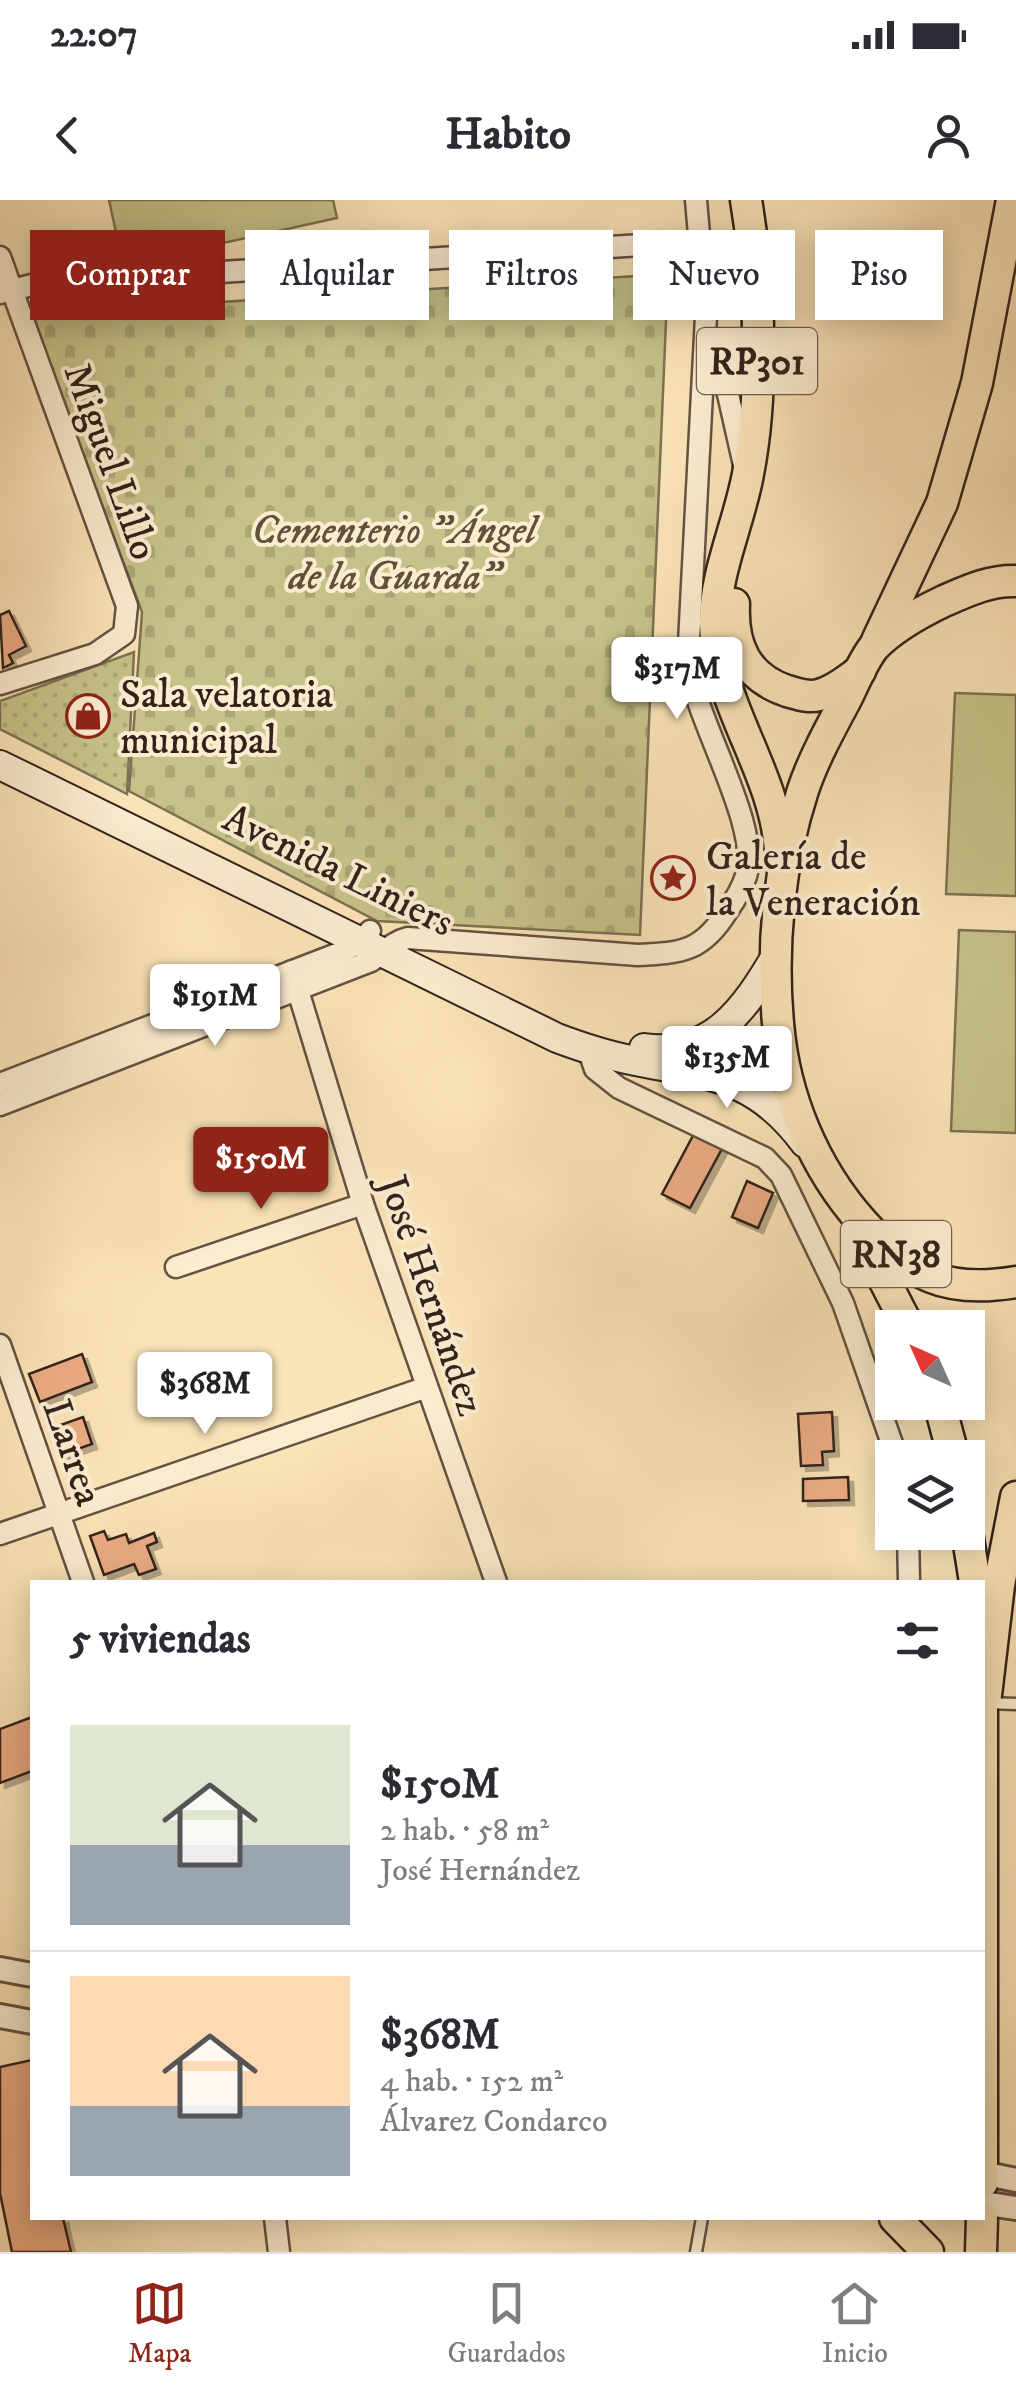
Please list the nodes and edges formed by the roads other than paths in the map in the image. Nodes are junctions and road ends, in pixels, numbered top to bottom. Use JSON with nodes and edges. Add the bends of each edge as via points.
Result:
{"nodes":[{"id":1,"x":696,"y":200,"type":"edge"},
{"id":2,"x":746,"y":200,"type":"edge"},
{"id":3,"x":1011,"y":210,"type":"edge"},
{"id":4,"x":700,"y":230,"type":"edge"},
{"id":5,"x":633,"y":246,"type":"edge"},
{"id":6,"x":1016,"y":256,"type":"edge"},
{"id":7,"x":0,"y":257,"type":"edge"},
{"id":8,"x":6,"y":291,"type":"edge"},
{"id":9,"x":705,"y":320,"type":"edge"},
{"id":10,"x":706,"y":333,"type":"junction"},
{"id":11,"x":748,"y":478,"type":"junction"},
{"id":12,"x":739,"y":521,"type":"junction"},
{"id":13,"x":1016,"y":581,"type":"edge"},
{"id":14,"x":867,"y":659,"type":"junction"},
{"id":15,"x":0,"y":684,"type":"edge"},
{"id":16,"x":0,"y":745,"type":"edge"},
{"id":17,"x":0,"y":765,"type":"edge"},
{"id":18,"x":783,"y":882,"type":"junction"},
{"id":19,"x":377,"y":942,"type":"junction"},
{"id":20,"x":776,"y":956,"type":"junction"},
{"id":21,"x":295,"y":981,"type":"junction"},
{"id":22,"x":588,"y":1049,"type":"junction"},
{"id":23,"x":646,"y":1056,"type":"junction"},
{"id":24,"x":0,"y":1084,"type":"edge"},
{"id":25,"x":0,"y":1105,"type":"edge"},
{"id":26,"x":814,"y":1155,"type":"junction"},
{"id":27,"x":840,"y":1197,"type":"junction"},
{"id":28,"x":363,"y":1204,"type":"junction"},
{"id":29,"x":176,"y":1267,"type":"dead end"},
{"id":30,"x":1016,"y":1282,"type":"edge"},
{"id":31,"x":900,"y":1310,"type":"edge"},
{"id":32,"x":0,"y":1345,"type":"edge"},
{"id":33,"x":426,"y":1386,"type":"junction"},
{"id":34,"x":891,"y":1440,"type":"edge"},
{"id":35,"x":1016,"y":1497,"type":"edge"},
{"id":36,"x":58,"y":1514,"type":"junction"},
{"id":37,"x":0,"y":1534,"type":"edge"},
{"id":38,"x":908,"y":1550,"type":"edge"},
{"id":39,"x":970,"y":1550,"type":"edge"},
{"id":40,"x":82,"y":1580,"type":"edge"},
{"id":41,"x":495,"y":1580,"type":"edge"},
{"id":42,"x":909,"y":1580,"type":"edge"},
{"id":43,"x":975,"y":1580,"type":"edge"},
{"id":44,"x":1005,"y":1614,"type":"edge"},
{"id":45,"x":985,"y":1686,"type":"edge"},
{"id":46,"x":985,"y":1690,"type":"edge"},
{"id":47,"x":1016,"y":1704,"type":"edge"},
{"id":48,"x":0,"y":1968,"type":"edge"},
{"id":49,"x":30,"y":1975,"type":"edge"},
{"id":50,"x":0,"y":2016,"type":"edge"},
{"id":51,"x":30,"y":2022,"type":"edge"},
{"id":52,"x":985,"y":2174,"type":"edge"},
{"id":53,"x":1016,"y":2180,"type":"edge"},
{"id":54,"x":985,"y":2203,"type":"edge"},
{"id":55,"x":1016,"y":2208,"type":"edge"},
{"id":56,"x":275,"y":2220,"type":"edge"},
{"id":57,"x":702,"y":2220,"type":"edge"},
{"id":58,"x":897,"y":2220,"type":"edge"},
{"id":59,"x":982,"y":2220,"type":"edge"},
{"id":60,"x":279,"y":2252,"type":"edge"},
{"id":61,"x":696,"y":2252,"type":"edge"},
{"id":62,"x":928,"y":2252,"type":"edge"},
{"id":63,"x":981,"y":2252,"type":"edge"}],
"edges":[{"from":1,"to":4,"type":"street"},
{"from":2,"to":11,"type":"main road","number":"RP301","via":[[757,364]]},
{"from":3,"to":6,"type":"main road","number":"RN38"},
{"from":3,"to":14,"type":"main road","number":"RN38","via":[[977,383],[942,502]]},
{"from":5,"to":8,"type":"street"},
{"from":7,"to":8,"type":"street","name":"Miguel Lillo"},
{"from":8,"to":15,"type":"street","name":"Miguel Lillo","via":[[127,606],[124,634],[95,654]]},
{"from":9,"to":10,"type":"street"},
{"from":10,"to":11,"type":"street"},
{"from":10,"to":19,"type":"street","via":[[688,662],[746,832],[748,873],[736,898],[711,936],[672,953],[408,938]]},
{"from":11,"to":12,"type":"main road","number":"RP301"},
{"from":12,"to":14,"type":"main road","number":"RP301","via":[[734,631],[754,673],[772,686],[816,696],[836,688]]},
{"from":12,"to":18,"type":"main road","number":"RP301","via":[[718,596],[717,648],[774,810]]},
{"from":13,"to":14,"type":"main road","number":"RN38","via":[[998,580],[926,610]]},
{"from":14,"to":18,"type":"main road","number":"RN38","via":[[804,786]]},
{"from":16,"to":19,"type":"main road","name":"Avenida Liniers"},
{"from":17,"to":19,"type":"main road","name":"Avenida Liniers"},
{"from":18,"to":20,"type":"main road","number":"RN38"},
{"from":19,"to":21,"type":"street"},
{"from":19,"to":22,"type":"main road","name":"Avenida Liniers"},
{"from":19,"to":23,"type":"main road","name":"Avenida Liniers"},
{"from":20,"to":23,"type":"main road","via":[[741,1007],[708,1038]]},
{"from":20,"to":26,"type":"main road","number":"RN38","via":[[781,1044]]},
{"from":21,"to":24,"type":"street"},
{"from":21,"to":25,"type":"street"},
{"from":21,"to":28,"type":"street","name":"José Hernández"},
{"from":22,"to":23,"type":"main road","name":"Avenida Liniers"},
{"from":22,"to":34,"type":"street","via":[[595,1069],[619,1088],[765,1158],[781,1175],[843,1303]]},
{"from":23,"to":26,"type":"main road","via":[[742,1086],[779,1112]]},
{"from":26,"to":27,"type":"main road","number":"RN38"},
{"from":27,"to":30,"type":"main road","number":"RN38","via":[[880,1242],[929,1278],[958,1287]]},
{"from":27,"to":31,"type":"main road","number":"RN38"},
{"from":28,"to":29,"type":"street"},
{"from":28,"to":33,"type":"street","name":"José Hernández"},
{"from":32,"to":36,"type":"street","name":"Larrea"},
{"from":33,"to":36,"type":"street"},
{"from":33,"to":41,"type":"street","name":"José Hernández"},
{"from":35,"to":44,"type":"main road"},
{"from":36,"to":37,"type":"street"},
{"from":36,"to":40,"type":"street","name":"Larrea"},
{"from":38,"to":42,"type":"street"},
{"from":39,"to":43,"type":"main road"},
{"from":44,"to":45,"type":"main road"},
{"from":46,"to":47,"type":"lane"},
{"from":48,"to":49,"type":"street"},
{"from":50,"to":51,"type":"street"},
{"from":52,"to":53,"type":"street"},
{"from":54,"to":55,"type":"street"},
{"from":56,"to":60,"type":"street"},
{"from":57,"to":61,"type":"lane"},
{"from":58,"to":62,"type":"main road"},
{"from":59,"to":63,"type":"main road"}]}
